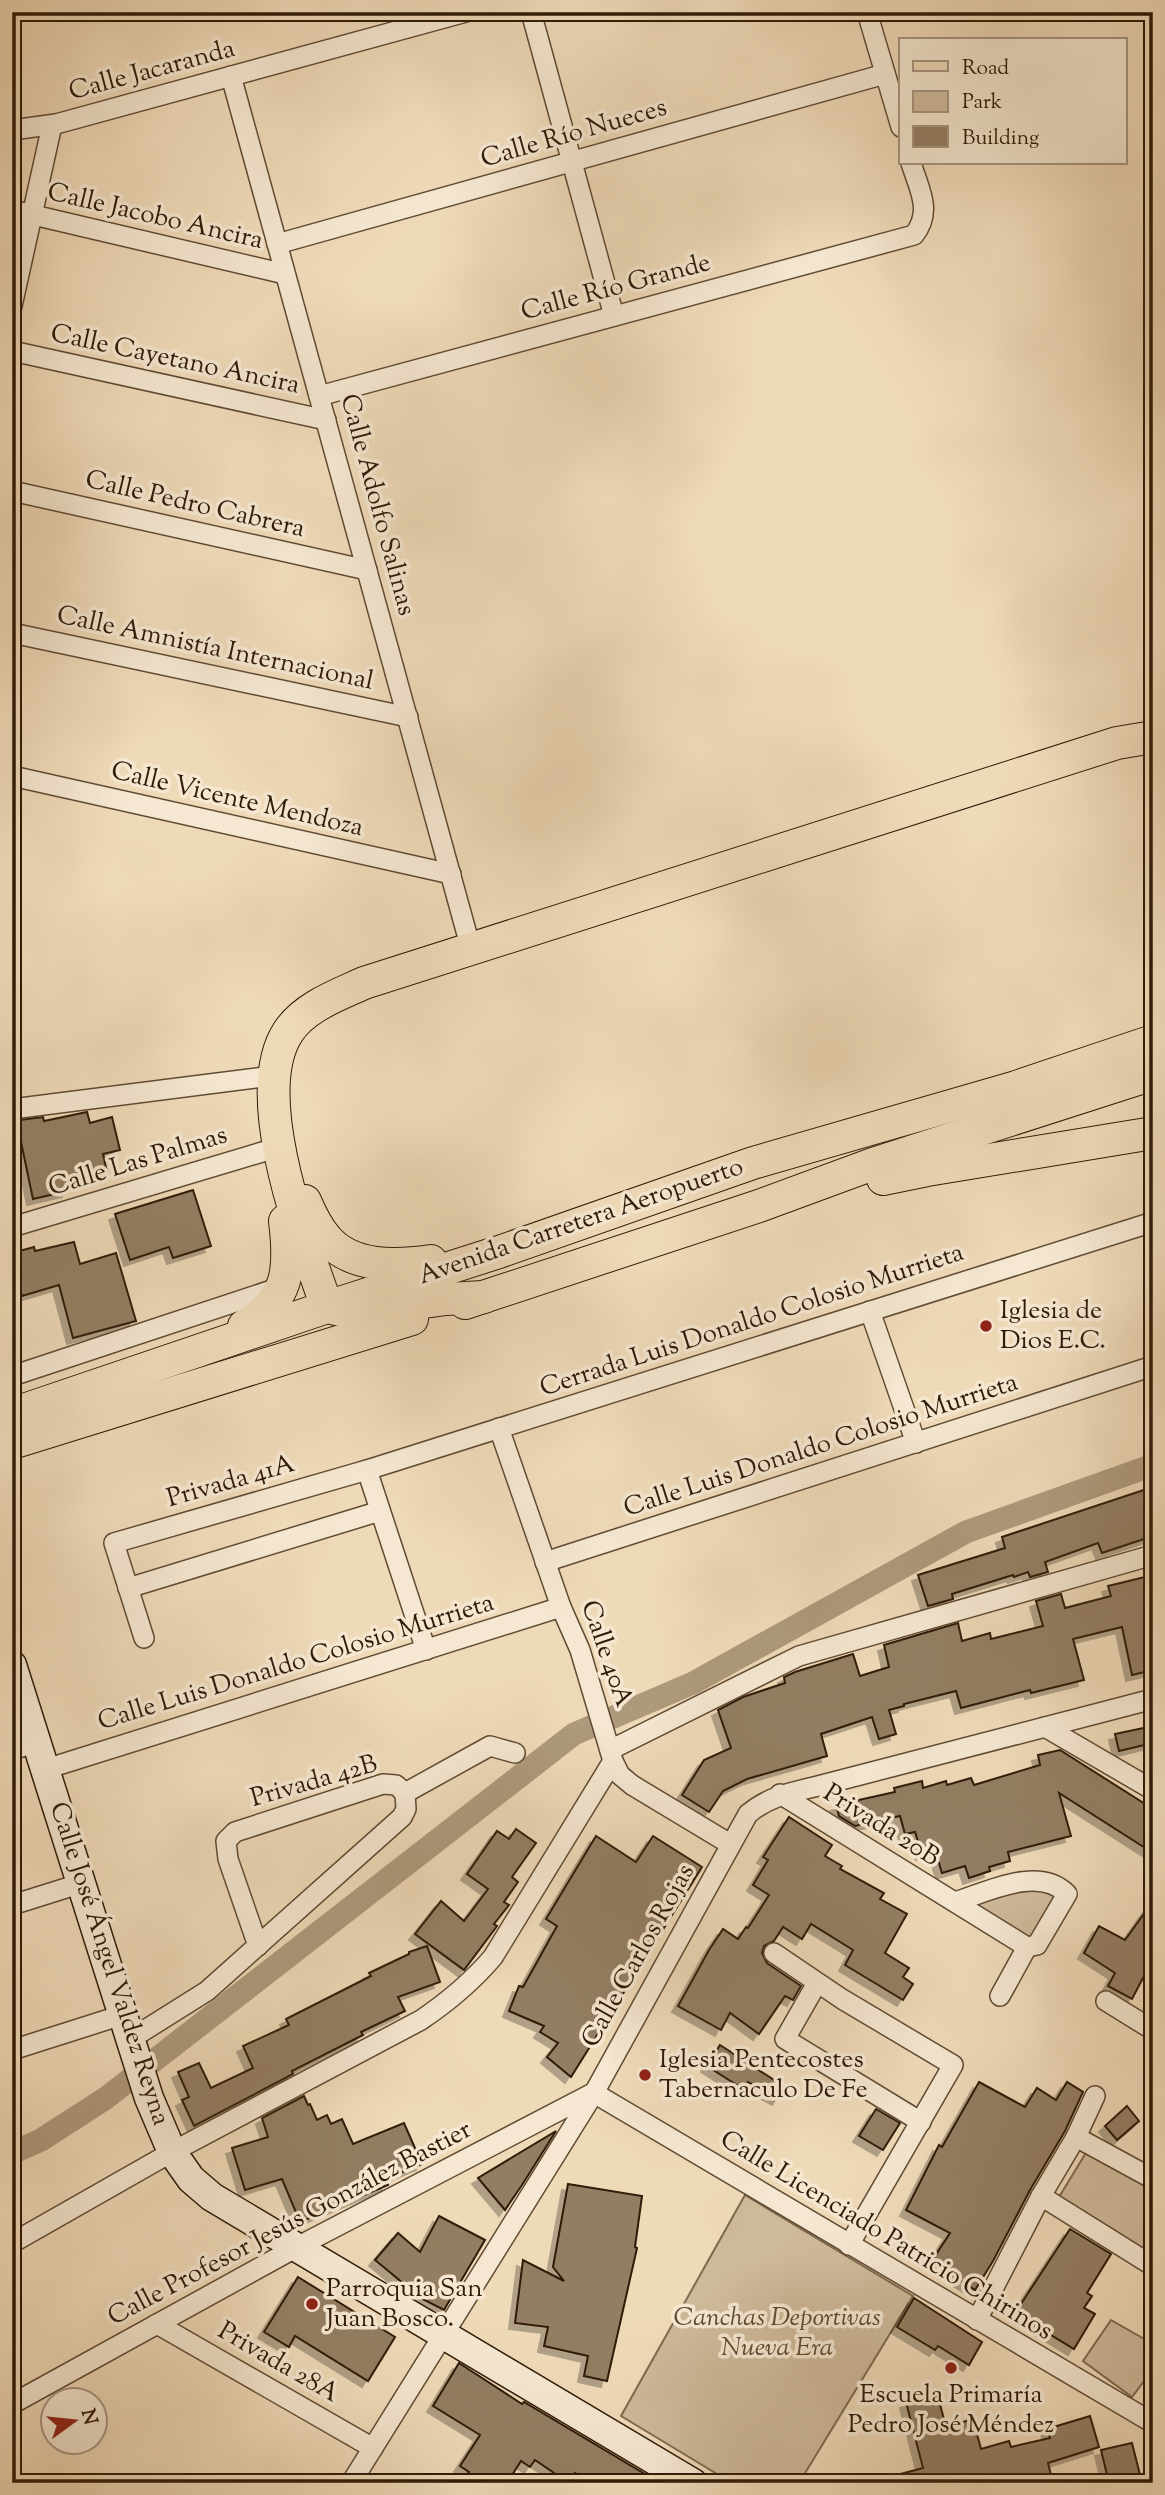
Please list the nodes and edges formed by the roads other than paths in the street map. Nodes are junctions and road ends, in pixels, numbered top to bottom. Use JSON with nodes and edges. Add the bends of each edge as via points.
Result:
{"nodes":[{"id":1,"x":466,"y":12,"type":"edge"},
{"id":2,"x":531,"y":12,"type":"edge"},
{"id":3,"x":867,"y":12,"type":"edge"},
{"id":4,"x":885,"y":74,"type":"junction"},
{"id":5,"x":231,"y":76,"type":"junction"},
{"id":6,"x":899,"y":120,"type":"edge"},
{"id":7,"x":52,"y":125,"type":"junction"},
{"id":8,"x":12,"y":130,"type":"edge"},
{"id":9,"x":570,"y":162,"type":"junction"},
{"id":10,"x":911,"y":164,"type":"edge"},
{"id":11,"x":12,"y":210,"type":"edge"},
{"id":12,"x":32,"y":215,"type":"junction"},
{"id":13,"x":277,"y":244,"type":"junction"},
{"id":14,"x":285,"y":274,"type":"junction"},
{"id":15,"x":12,"y":306,"type":"edge"},
{"id":16,"x":614,"y":316,"type":"junction"},
{"id":17,"x":12,"y":351,"type":"edge"},
{"id":18,"x":319,"y":396,"type":"junction"},
{"id":19,"x":326,"y":420,"type":"junction"},
{"id":20,"x":12,"y":491,"type":"edge"},
{"id":21,"x":367,"y":570,"type":"junction"},
{"id":22,"x":12,"y":633,"type":"edge"},
{"id":23,"x":408,"y":717,"type":"junction"},
{"id":24,"x":1153,"y":725,"type":"edge"},
{"id":25,"x":1153,"y":737,"type":"edge"},
{"id":26,"x":1117,"y":743,"type":"junction"},
{"id":27,"x":12,"y":776,"type":"edge"},
{"id":28,"x":451,"y":874,"type":"junction"},
{"id":29,"x":471,"y":949,"type":"junction"},
{"id":30,"x":1153,"y":1041,"type":"edge"},
{"id":31,"x":1153,"y":1074,"type":"edge"},
{"id":32,"x":272,"y":1076,"type":"junction"},
{"id":33,"x":12,"y":1109,"type":"edge"},
{"id":34,"x":1153,"y":1133,"type":"edge"},
{"id":35,"x":280,"y":1154,"type":"junction"},
{"id":36,"x":759,"y":1206,"type":"junction"},
{"id":37,"x":1153,"y":1222,"type":"edge"},
{"id":38,"x":12,"y":1227,"type":"edge"},
{"id":39,"x":499,"y":1252,"type":"junction"},
{"id":40,"x":284,"y":1286,"type":"junction"},
{"id":41,"x":484,"y":1297,"type":"junction"},
{"id":42,"x":327,"y":1307,"type":"junction"},
{"id":43,"x":870,"y":1311,"type":"junction"},
{"id":44,"x":188,"y":1354,"type":"junction"},
{"id":45,"x":157,"y":1364,"type":"junction"},
{"id":46,"x":1153,"y":1366,"type":"edge"},
{"id":47,"x":12,"y":1376,"type":"edge"},
{"id":48,"x":12,"y":1414,"type":"edge"},
{"id":49,"x":499,"y":1428,"type":"junction"},
{"id":50,"x":12,"y":1433,"type":"edge"},
{"id":51,"x":12,"y":1443,"type":"edge"},
{"id":52,"x":916,"y":1443,"type":"junction"},
{"id":53,"x":367,"y":1470,"type":"junction"},
{"id":54,"x":380,"y":1511,"type":"junction"},
{"id":55,"x":1153,"y":1555,"type":"edge"},
{"id":56,"x":545,"y":1562,"type":"junction"},
{"id":57,"x":128,"y":1588,"type":"junction"},
{"id":58,"x":561,"y":1607,"type":"junction"},
{"id":59,"x":144,"y":1638,"type":"dead end"},
{"id":60,"x":426,"y":1650,"type":"junction"},
{"id":61,"x":12,"y":1665,"type":"edge"},
{"id":62,"x":1153,"y":1699,"type":"edge"},
{"id":63,"x":1045,"y":1727,"type":"junction"},
{"id":64,"x":25,"y":1746,"type":"edge"},
{"id":65,"x":610,"y":1749,"type":"junction"},
{"id":66,"x":515,"y":1753,"type":"dead end"},
{"id":67,"x":46,"y":1769,"type":"junction"},
{"id":68,"x":1153,"y":1790,"type":"edge"},
{"id":69,"x":405,"y":1793,"type":"junction"},
{"id":70,"x":780,"y":1794,"type":"junction"},
{"id":71,"x":730,"y":1844,"type":"junction"},
{"id":72,"x":82,"y":1884,"type":"junction"},
{"id":73,"x":955,"y":1902,"type":"junction"},
{"id":74,"x":12,"y":1905,"type":"edge"},
{"id":75,"x":258,"y":1946,"type":"junction"},
{"id":76,"x":1027,"y":1947,"type":"junction"},
{"id":77,"x":774,"y":1952,"type":"dead end"},
{"id":78,"x":817,"y":1983,"type":"junction"},
{"id":79,"x":1000,"y":1996,"type":"dead end"},
{"id":80,"x":1106,"y":2001,"type":"dead end"},
{"id":81,"x":1152,"y":2028,"type":"edge"},
{"id":82,"x":127,"y":2033,"type":"junction"},
{"id":83,"x":12,"y":2050,"type":"edge"},
{"id":84,"x":594,"y":2093,"type":"junction"},
{"id":85,"x":1095,"y":2096,"type":"dead end"},
{"id":86,"x":921,"y":2122,"type":"junction"},
{"id":87,"x":1076,"y":2137,"type":"junction"},
{"id":88,"x":172,"y":2152,"type":"junction"},
{"id":89,"x":1153,"y":2179,"type":"edge"},
{"id":90,"x":1041,"y":2196,"type":"junction"},
{"id":91,"x":12,"y":2243,"type":"edge"},
{"id":92,"x":849,"y":2245,"type":"junction"},
{"id":93,"x":297,"y":2247,"type":"junction"},
{"id":94,"x":1153,"y":2266,"type":"edge"},
{"id":95,"x":977,"y":2320,"type":"junction"},
{"id":96,"x":157,"y":2324,"type":"junction"},
{"id":97,"x":443,"y":2334,"type":"junction"},
{"id":98,"x":12,"y":2404,"type":"edge"},
{"id":99,"x":1153,"y":2423,"type":"edge"},
{"id":100,"x":373,"y":2448,"type":"junction"},
{"id":101,"x":351,"y":2483,"type":"edge"},
{"id":102,"x":693,"y":2483,"type":"edge"}],
"edges":[{"from":1,"to":5,"type":"street","name":"Calle Jacaranda"},
{"from":2,"to":9,"type":"street"},
{"from":3,"to":4,"type":"street"},
{"from":4,"to":6,"type":"street"},
{"from":4,"to":9,"type":"street","name":"Calle Río Nueces"},
{"from":5,"to":7,"type":"street","name":"Calle Jacaranda"},
{"from":5,"to":13,"type":"street","name":"Calle Adolfo Salinas"},
{"from":7,"to":8,"type":"street","name":"Calle Jacaranda"},
{"from":7,"to":12,"type":"street"},
{"from":9,"to":13,"type":"street","name":"Calle Río Nueces"},
{"from":9,"to":16,"type":"street"},
{"from":10,"to":16,"type":"street","name":"Calle Río Grande","via":[[925,211],[923,224],[914,235]]},
{"from":11,"to":12,"type":"street","name":"Calle Jacobo Ancira"},
{"from":12,"to":14,"type":"street","name":"Calle Jacobo Ancira"},
{"from":12,"to":15,"type":"street"},
{"from":13,"to":14,"type":"street","name":"Calle Adolfo Salinas"},
{"from":14,"to":18,"type":"street","name":"Calle Adolfo Salinas"},
{"from":16,"to":18,"type":"street","name":"Calle Río Grande"},
{"from":17,"to":19,"type":"street","name":"Calle Cayetano Ancira"},
{"from":18,"to":19,"type":"street","name":"Calle Adolfo Salinas"},
{"from":19,"to":21,"type":"street","name":"Calle Adolfo Salinas"},
{"from":20,"to":21,"type":"street","name":"Calle Pedro Cabrera"},
{"from":21,"to":23,"type":"street","name":"Calle Adolfo Salinas"},
{"from":22,"to":23,"type":"street","name":"Calle Amnistía Internacional"},
{"from":23,"to":28,"type":"street","name":"Calle Adolfo Salinas"},
{"from":24,"to":26,"type":"main road"},
{"from":25,"to":26,"type":"main road"},
{"from":26,"to":29,"type":"main road"},
{"from":27,"to":28,"type":"street","name":"Calle Vicente Mendoza"},
{"from":28,"to":29,"type":"street","name":"Calle Adolfo Salinas"},
{"from":29,"to":32,"type":"main road","via":[[364,983],[301,1017],[287,1033]]},
{"from":30,"to":39,"type":"main road","name":"Avenida Carretera Aeropuerto","via":[[1016,1087],[753,1163]]},
{"from":31,"to":36,"type":"main road","name":"Avenida Carretera Aeropuerto","via":[[873,1164]]},
{"from":32,"to":33,"type":"street"},
{"from":32,"to":35,"type":"main road"},
{"from":34,"to":36,"type":"main road","via":[[927,1170]]},
{"from":35,"to":38,"type":"street","name":"Calle Las Palmas"},
{"from":35,"to":39,"type":"main road","via":[[317,1227],[329,1242],[357,1259],[391,1265]]},
{"from":35,"to":40,"type":"main road","via":[[288,1263]]},
{"from":35,"to":42,"type":"main road"},
{"from":36,"to":41,"type":"main road","name":"Avenida Carretera Aeropuerto"},
{"from":37,"to":43,"type":"street","name":"Cerrada Luis Donaldo Colosio Murrieta"},
{"from":39,"to":42,"type":"main road","name":"Avenida Carretera Aeropuerto"},
{"from":40,"to":44,"type":"main road","via":[[260,1317]]},
{"from":40,"to":47,"type":"street"},
{"from":41,"to":42,"type":"main road","via":[[351,1312]]},
{"from":41,"to":51,"type":"main road","name":"Avenida Carretera Aeropuerto"},
{"from":42,"to":44,"type":"main road","name":"Avenida Carretera Aeropuerto"},
{"from":43,"to":49,"type":"street","name":"Cerrada Luis Donaldo Colosio Murrieta"},
{"from":43,"to":52,"type":"street"},
{"from":44,"to":45,"type":"main road","name":"Avenida Carretera Aeropuerto"},
{"from":45,"to":48,"type":"main road","name":"Avenida Carretera Aeropuerto"},
{"from":45,"to":50,"type":"main road","via":[[129,1386]]},
{"from":46,"to":52,"type":"street","name":"Calle Luis Donaldo Colosio Murrieta"},
{"from":49,"to":53,"type":"street","name":"Cerrada Luis Donaldo Colosio Murrieta"},
{"from":49,"to":56,"type":"street","name":"Calle 40A"},
{"from":52,"to":56,"type":"street","name":"Calle Luis Donaldo Colosio Murrieta"},
{"from":53,"to":54,"type":"street"},
{"from":53,"to":57,"type":"street","name":"Privada 41A","via":[[114,1544]]},
{"from":54,"to":57,"type":"street"},
{"from":54,"to":60,"type":"street"},
{"from":55,"to":65,"type":"street","via":[[799,1656]]},
{"from":56,"to":58,"type":"street","name":"Calle 40A"},
{"from":57,"to":59,"type":"street","name":"Privada 41A"},
{"from":58,"to":60,"type":"street","name":"Calle Luis Donaldo Colosio Murrieta"},
{"from":58,"to":65,"type":"street","name":"Calle 40A","via":[[580,1650]]},
{"from":60,"to":67,"type":"street","name":"Calle Luis Donaldo Colosio Murrieta"},
{"from":61,"to":64,"type":"street","name":"Calle José Ángel Valdez Reyna"},
{"from":62,"to":63,"type":"street","name":"Calle Carlos Rojas"},
{"from":63,"to":68,"type":"street"},
{"from":63,"to":70,"type":"street","name":"Calle Carlos Rojas"},
{"from":64,"to":67,"type":"street","name":"Calle José Ángel Valdez Reyna"},
{"from":65,"to":71,"type":"street","name":"Calle 40A","via":[[621,1775],[632,1785]]},
{"from":65,"to":88,"type":"street","via":[[493,1957],[474,1980],[421,2020]]},
{"from":66,"to":69,"type":"street","name":"Privada 42B","via":[[491,1746]]},
{"from":67,"to":72,"type":"street","name":"Calle José Ángel Valdez Reyna"},
{"from":69,"to":75,"type":"street","via":[[402,1817]]},
{"from":69,"to":75,"type":"street","name":"Privada 42B","via":[[396,1785],[383,1784],[235,1832],[226,1841],[228,1860]]},
{"from":70,"to":71,"type":"street","name":"Calle Carlos Rojas","via":[[748,1814]]},
{"from":70,"to":73,"type":"street","name":"Privada 20B"},
{"from":71,"to":84,"type":"street","name":"Calle Carlos Rojas"},
{"from":72,"to":74,"type":"street"},
{"from":72,"to":82,"type":"street","name":"Calle José Ángel Valdez Reyna"},
{"from":73,"to":76,"type":"street","name":"Privada 20B"},
{"from":73,"to":76,"type":"street","name":"Privada 20B","via":[[1030,1881],[1047,1880],[1059,1886],[1067,1894],[1037,1945]]},
{"from":75,"to":82,"type":"street","via":[[207,1991]]},
{"from":76,"to":79,"type":"street","name":"Privada 20B"},
{"from":77,"to":78,"type":"street"},
{"from":78,"to":86,"type":"street","via":[[785,2039]]},
{"from":78,"to":86,"type":"street","via":[[953,2065]]},
{"from":80,"to":81,"type":"street"},
{"from":82,"to":83,"type":"street"},
{"from":82,"to":88,"type":"street","name":"Calle José Ángel Valdez Reyna"},
{"from":84,"to":92,"type":"street","name":"Calle Licenciado Patricio Chirinos"},
{"from":84,"to":93,"type":"street","name":"Calle Profesor Jesús González Bastier"},
{"from":84,"to":97,"type":"street","name":"Calle Carlos Rojas"},
{"from":85,"to":87,"type":"street"},
{"from":86,"to":92,"type":"street"},
{"from":87,"to":89,"type":"street"},
{"from":87,"to":90,"type":"street"},
{"from":88,"to":91,"type":"street"},
{"from":88,"to":93,"type":"street","name":"Calle José Ángel Valdez Reyna","via":[[191,2179],[212,2197]]},
{"from":90,"to":94,"type":"street"},
{"from":90,"to":95,"type":"street"},
{"from":92,"to":95,"type":"street","name":"Calle Licenciado Patricio Chirinos"},
{"from":93,"to":96,"type":"street","name":"Calle Profesor Jesús González Bastier"},
{"from":93,"to":97,"type":"street","name":"Calle José Ángel Valdez Reyna"},
{"from":95,"to":99,"type":"street","name":"Calle Licenciado Patricio Chirinos"},
{"from":96,"to":98,"type":"street","name":"Calle Profesor Jesús González Bastier"},
{"from":96,"to":100,"type":"street","name":"Privada 28A"},
{"from":97,"to":100,"type":"street","name":"Calle Carlos Rojas"},
{"from":97,"to":102,"type":"street","name":"Calle José Ángel Valdez Reyna"},
{"from":100,"to":101,"type":"street","name":"Calle Carlos Rojas"}]}
